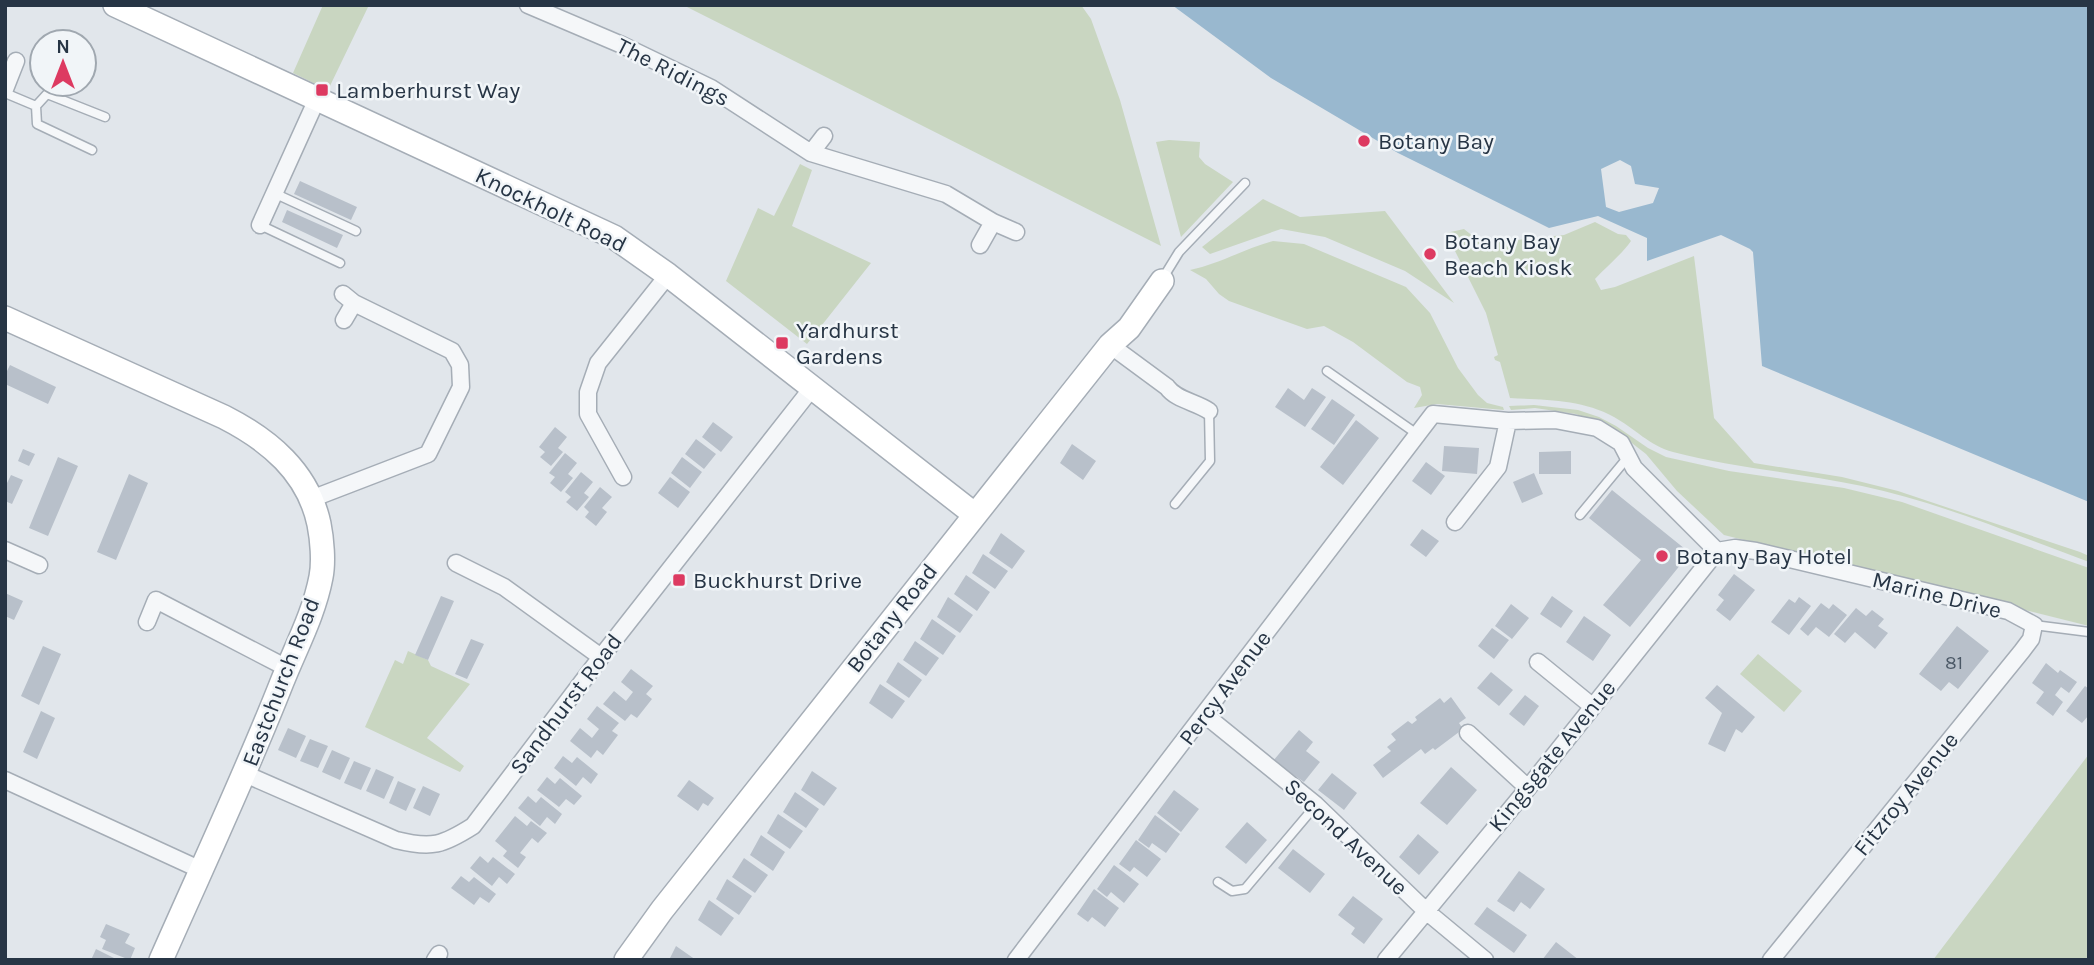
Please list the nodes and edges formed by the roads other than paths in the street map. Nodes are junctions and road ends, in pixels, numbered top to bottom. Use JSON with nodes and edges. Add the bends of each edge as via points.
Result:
{"nodes":[{"id":1,"x":115,"y":5,"type":"edge"},
{"id":2,"x":528,"y":5,"type":"edge"},
{"id":3,"x":16,"y":61,"type":"dead end"},
{"id":4,"x":5,"y":91,"type":"edge"},
{"id":5,"x":317,"y":99,"type":"junction"},
{"id":6,"x":36,"y":106,"type":"junction"},
{"id":7,"x":105,"y":117,"type":"dead end"},
{"id":8,"x":824,"y":136,"type":"dead end"},
{"id":9,"x":92,"y":150,"type":"dead end"},
{"id":10,"x":811,"y":153,"type":"junction"},
{"id":11,"x":1245,"y":183,"type":"dead end"},
{"id":12,"x":276,"y":194,"type":"junction"},
{"id":13,"x":993,"y":222,"type":"junction"},
{"id":14,"x":260,"y":225,"type":"joint"},
{"id":15,"x":356,"y":231,"type":"dead end"},
{"id":16,"x":1016,"y":232,"type":"dead end"},
{"id":17,"x":980,"y":245,"type":"dead end"},
{"id":18,"x":340,"y":263,"type":"dead end"},
{"id":19,"x":668,"y":275,"type":"junction"},
{"id":20,"x":1162,"y":281,"type":"joint"},
{"id":21,"x":5,"y":318,"type":"edge"},
{"id":22,"x":344,"y":320,"type":"dead end"},
{"id":23,"x":1110,"y":345,"type":"junction"},
{"id":24,"x":1326,"y":371,"type":"dead end"},
{"id":25,"x":812,"y":388,"type":"junction"},
{"id":26,"x":1209,"y":411,"type":"joint"},
{"id":27,"x":1508,"y":421,"type":"junction"},
{"id":28,"x":1418,"y":434,"type":"junction"},
{"id":29,"x":1628,"y":457,"type":"junction"},
{"id":30,"x":623,"y":478,"type":"dead end"},
{"id":31,"x":312,"y":499,"type":"junction"},
{"id":32,"x":1175,"y":504,"type":"dead end"},
{"id":33,"x":974,"y":514,"type":"junction"},
{"id":34,"x":1580,"y":515,"type":"dead end"},
{"id":35,"x":1455,"y":522,"type":"dead end"},
{"id":36,"x":5,"y":550,"type":"edge"},
{"id":37,"x":1717,"y":551,"type":"junction"},
{"id":38,"x":456,"y":563,"type":"dead end"},
{"id":39,"x":39,"y":565,"type":"dead end"},
{"id":40,"x":147,"y":622,"type":"dead end"},
{"id":41,"x":2034,"y":625,"type":"junction"},
{"id":42,"x":2089,"y":632,"type":"edge"},
{"id":43,"x":601,"y":657,"type":"junction"},
{"id":44,"x":1536,"y":659,"type":"dead end"},
{"id":45,"x":287,"y":668,"type":"junction"},
{"id":46,"x":1592,"y":706,"type":"junction"},
{"id":47,"x":1205,"y":715,"type":"junction"},
{"id":48,"x":1468,"y":733,"type":"dead end"},
{"id":49,"x":245,"y":774,"type":"junction"},
{"id":50,"x":5,"y":780,"type":"edge"},
{"id":51,"x":1528,"y":788,"type":"junction"},
{"id":52,"x":1316,"y":805,"type":"junction"},
{"id":53,"x":201,"y":870,"type":"junction"},
{"id":54,"x":1218,"y":882,"type":"dead end"},
{"id":55,"x":1426,"y":911,"type":"junction"},
{"id":56,"x":161,"y":960,"type":"edge"},
{"id":57,"x":626,"y":960,"type":"edge"},
{"id":58,"x":1016,"y":960,"type":"edge"},
{"id":59,"x":1386,"y":960,"type":"edge"},
{"id":60,"x":1485,"y":960,"type":"edge"},
{"id":61,"x":1771,"y":960,"type":"edge"}],
"edges":[{"from":1,"to":5,"type":"street","name":"Knockholt Road"},
{"from":2,"to":10,"type":"street","name":"The Ridings","via":[[712,88]]},
{"from":3,"to":4,"type":"street"},
{"from":4,"to":6,"type":"lane"},
{"from":5,"to":12,"type":"street"},
{"from":5,"to":19,"type":"street","name":"Knockholt Road","via":[[614,237]]},
{"from":6,"to":7,"type":"lane","via":[[47,94]]},
{"from":6,"to":9,"type":"lane","via":[[37,124]]},
{"from":8,"to":10,"type":"street"},
{"from":10,"to":13,"type":"street","name":"The Ridings","via":[[946,194]]},
{"from":11,"to":20,"type":"lane","via":[[1179,252]]},
{"from":12,"to":14,"type":"street"},
{"from":12,"to":15,"type":"lane"},
{"from":13,"to":16,"type":"street","name":"The Ridings"},
{"from":13,"to":17,"type":"street"},
{"from":14,"to":18,"type":"lane"},
{"from":19,"to":25,"type":"street","name":"Knockholt Road"},
{"from":19,"to":30,"type":"street","via":[[598,363],[588,392],[588,414]]},
{"from":20,"to":23,"type":"street","name":"Botany Road","via":[[1129,328]]},
{"from":21,"to":31,"type":"street","name":"Eastchurch Road","via":[[255,433],[298,474]]},
{"from":22,"to":31,"type":"street","via":[[349,298],[452,351],[460,365],[461,387],[428,454]]},
{"from":23,"to":26,"type":"street","via":[[1172,394]]},
{"from":23,"to":33,"type":"street","name":"Botany Road"},
{"from":24,"to":28,"type":"lane"},
{"from":25,"to":33,"type":"street","name":"Knockholt Road"},
{"from":25,"to":43,"type":"street","name":"Sandhurst Road"},
{"from":26,"to":32,"type":"lane","via":[[1210,461]]},
{"from":27,"to":28,"type":"street","name":"Percy Avenue","via":[[1433,414]]},
{"from":27,"to":29,"type":"street","via":[[1555,420],[1597,428],[1621,443]]},
{"from":27,"to":35,"type":"street","via":[[1498,467]]},
{"from":28,"to":47,"type":"street","name":"Percy Avenue"},
{"from":29,"to":34,"type":"lane"},
{"from":29,"to":37,"type":"street"},
{"from":31,"to":45,"type":"street","name":"Eastchurch Road","via":[[320,526],[322,575]]},
{"from":33,"to":57,"type":"street","name":"Botany Road"},
{"from":36,"to":39,"type":"street"},
{"from":37,"to":41,"type":"street","name":"Marine Drive","via":[[1756,551],[2008,611]]},
{"from":37,"to":46,"type":"street","name":"Kingsgate Avenue"},
{"from":38,"to":43,"type":"street","via":[[504,587]]},
{"from":40,"to":45,"type":"street","via":[[156,600]]},
{"from":41,"to":42,"type":"lane"},
{"from":41,"to":61,"type":"street","name":"Fitzroy Avenue","via":[[2022,651]]},
{"from":43,"to":49,"type":"street","name":"Sandhurst Road","via":[[473,826],[446,843],[417,846],[396,840]]},
{"from":44,"to":46,"type":"street"},
{"from":45,"to":49,"type":"street","name":"Eastchurch Road"},
{"from":46,"to":51,"type":"street","name":"Kingsgate Avenue"},
{"from":47,"to":52,"type":"street","name":"Second Avenue"},
{"from":47,"to":58,"type":"street","name":"Percy Avenue"},
{"from":48,"to":51,"type":"street"},
{"from":49,"to":53,"type":"street","name":"Eastchurch Road"},
{"from":50,"to":53,"type":"street"},
{"from":51,"to":55,"type":"street","name":"Kingsgate Avenue"},
{"from":52,"to":54,"type":"lane","via":[[1245,889],[1232,891]]},
{"from":52,"to":55,"type":"street","name":"Second Avenue"},
{"from":53,"to":56,"type":"street","name":"Eastchurch Road"},
{"from":55,"to":59,"type":"street","name":"Kingsgate Avenue"},
{"from":55,"to":60,"type":"street","name":"Second Avenue"}]}
